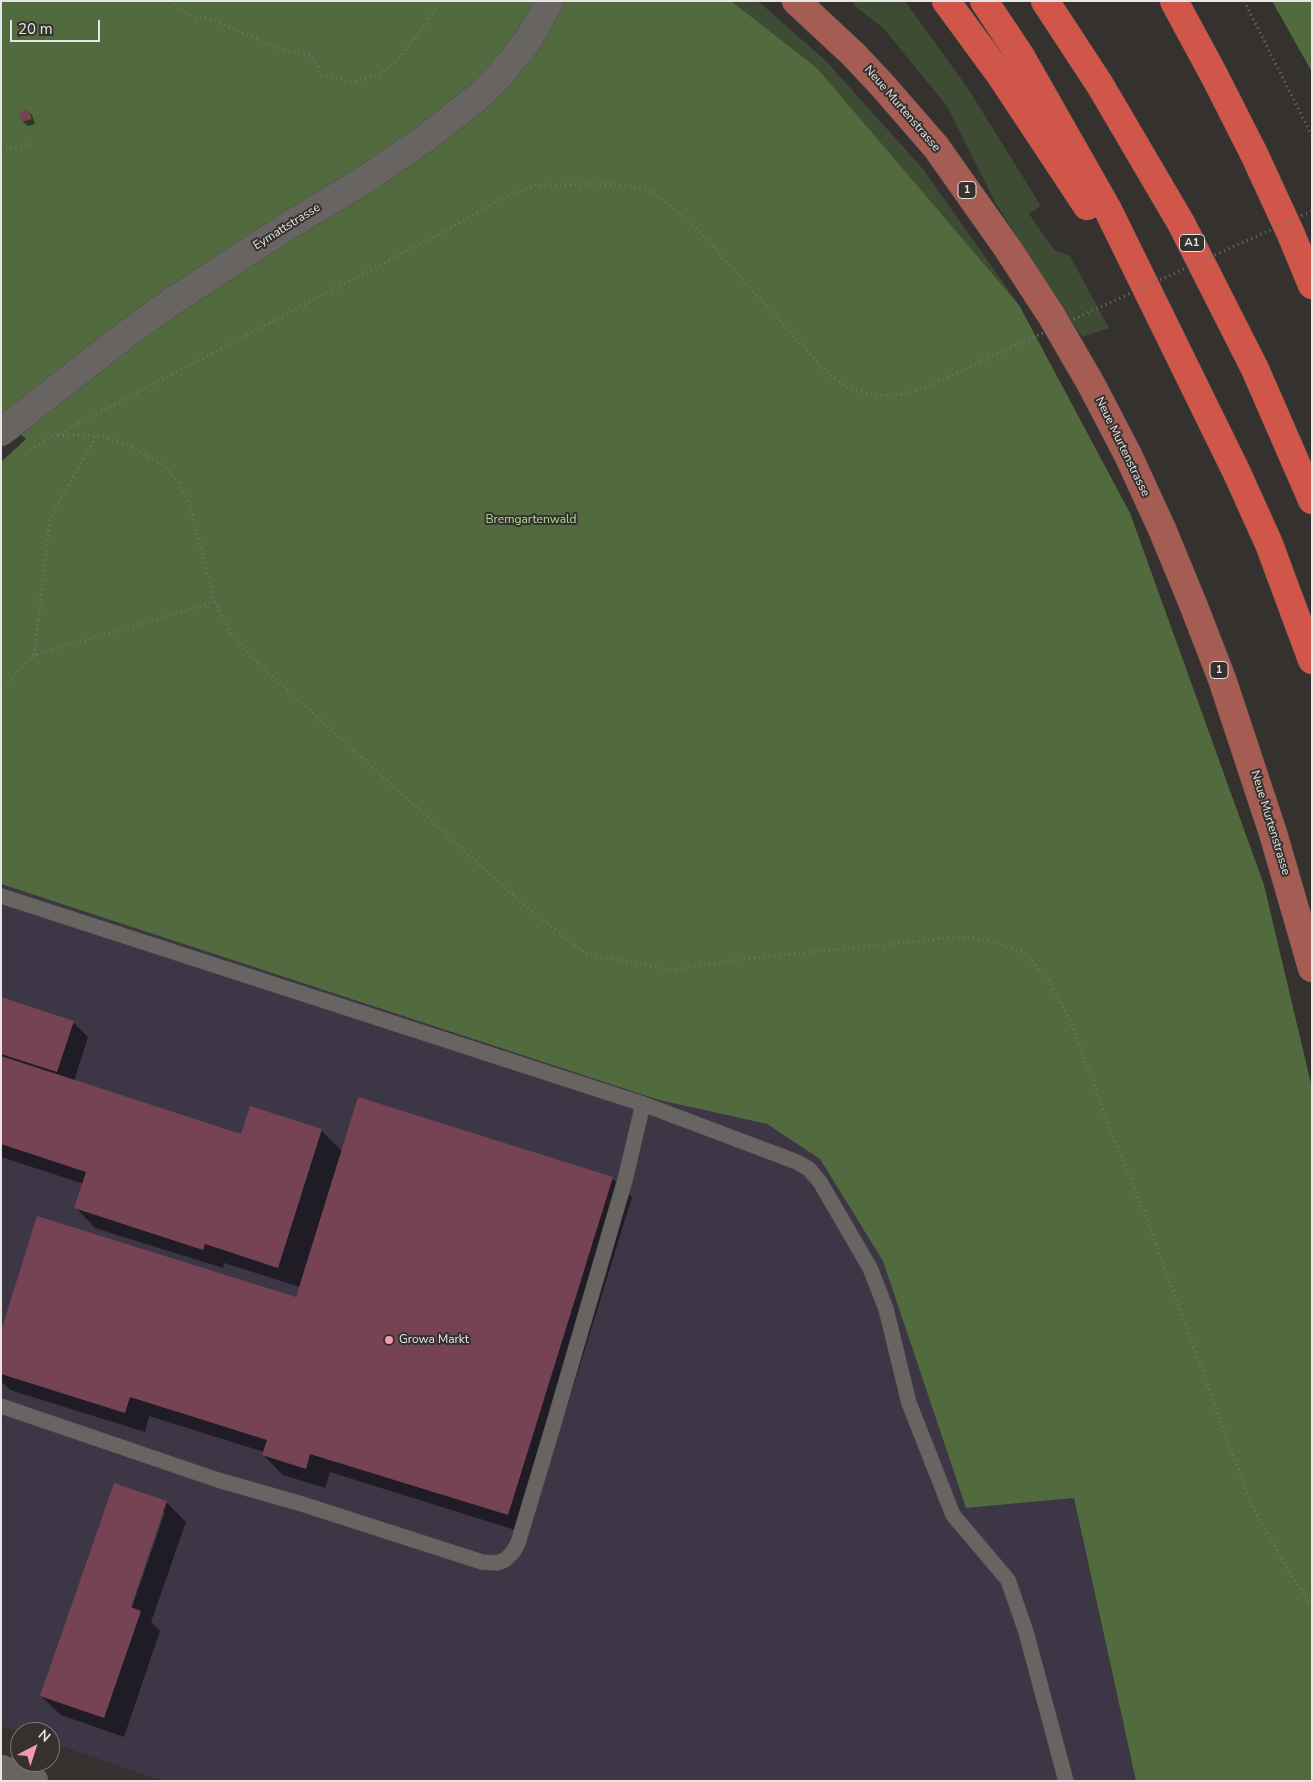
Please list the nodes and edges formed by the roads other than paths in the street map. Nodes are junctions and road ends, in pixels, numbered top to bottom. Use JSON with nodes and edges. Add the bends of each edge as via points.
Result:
{"nodes":[{"id":1,"x":550,"y":1,"type":"edge"},
{"id":2,"x":796,"y":1,"type":"edge"},
{"id":3,"x":946,"y":1,"type":"edge"},
{"id":4,"x":984,"y":1,"type":"edge"},
{"id":5,"x":1045,"y":1,"type":"edge"},
{"id":6,"x":1174,"y":1,"type":"edge"},
{"id":7,"x":1312,"y":285,"type":"edge"},
{"id":8,"x":1177,"y":352,"type":"junction"},
{"id":9,"x":1,"y":432,"type":"edge"},
{"id":10,"x":1312,"y":500,"type":"edge"},
{"id":11,"x":1312,"y":660,"type":"edge"},
{"id":12,"x":1,"y":896,"type":"edge"},
{"id":13,"x":1312,"y":968,"type":"edge"},
{"id":14,"x":642,"y":1104,"type":"junction"},
{"id":15,"x":1,"y":1406,"type":"edge"},
{"id":16,"x":1,"y":1769,"type":"edge"},
{"id":17,"x":34,"y":1781,"type":"edge"},
{"id":18,"x":1066,"y":1781,"type":"edge"}],
"edges":[{"from":1,"to":9,"type":"street","name":"Eymattstrasse","via":[[526,42],[498,77],[434,132],[398,159],[171,302]]},
{"from":2,"to":13,"type":"main road","name":"Neue Murtenstrasse","number":"1","via":[[884,86],[936,147],[1014,257],[1095,392],[1162,529],[1219,670],[1273,832]]},
{"from":3,"to":8,"type":"highway","via":[[1063,168]]},
{"from":4,"to":8,"type":"highway","via":[[1020,55],[1104,202]]},
{"from":5,"to":10,"type":"highway","number":"A1","via":[[1100,85],[1181,223],[1255,370]]},
{"from":6,"to":7,"type":"highway","via":[[1254,154]]},
{"from":8,"to":11,"type":"highway","via":[[1265,535]]},
{"from":12,"to":14,"type":"lane"},
{"from":14,"to":15,"type":"lane","via":[[625,1180],[518,1543],[505,1560],[482,1562],[218,1480]]},
{"from":14,"to":18,"type":"lane","via":[[797,1162],[809,1169],[820,1182],[870,1268],[886,1309],[909,1403],[953,1515],[1008,1580],[1026,1632]]},
{"from":16,"to":17,"type":"street"}]}
